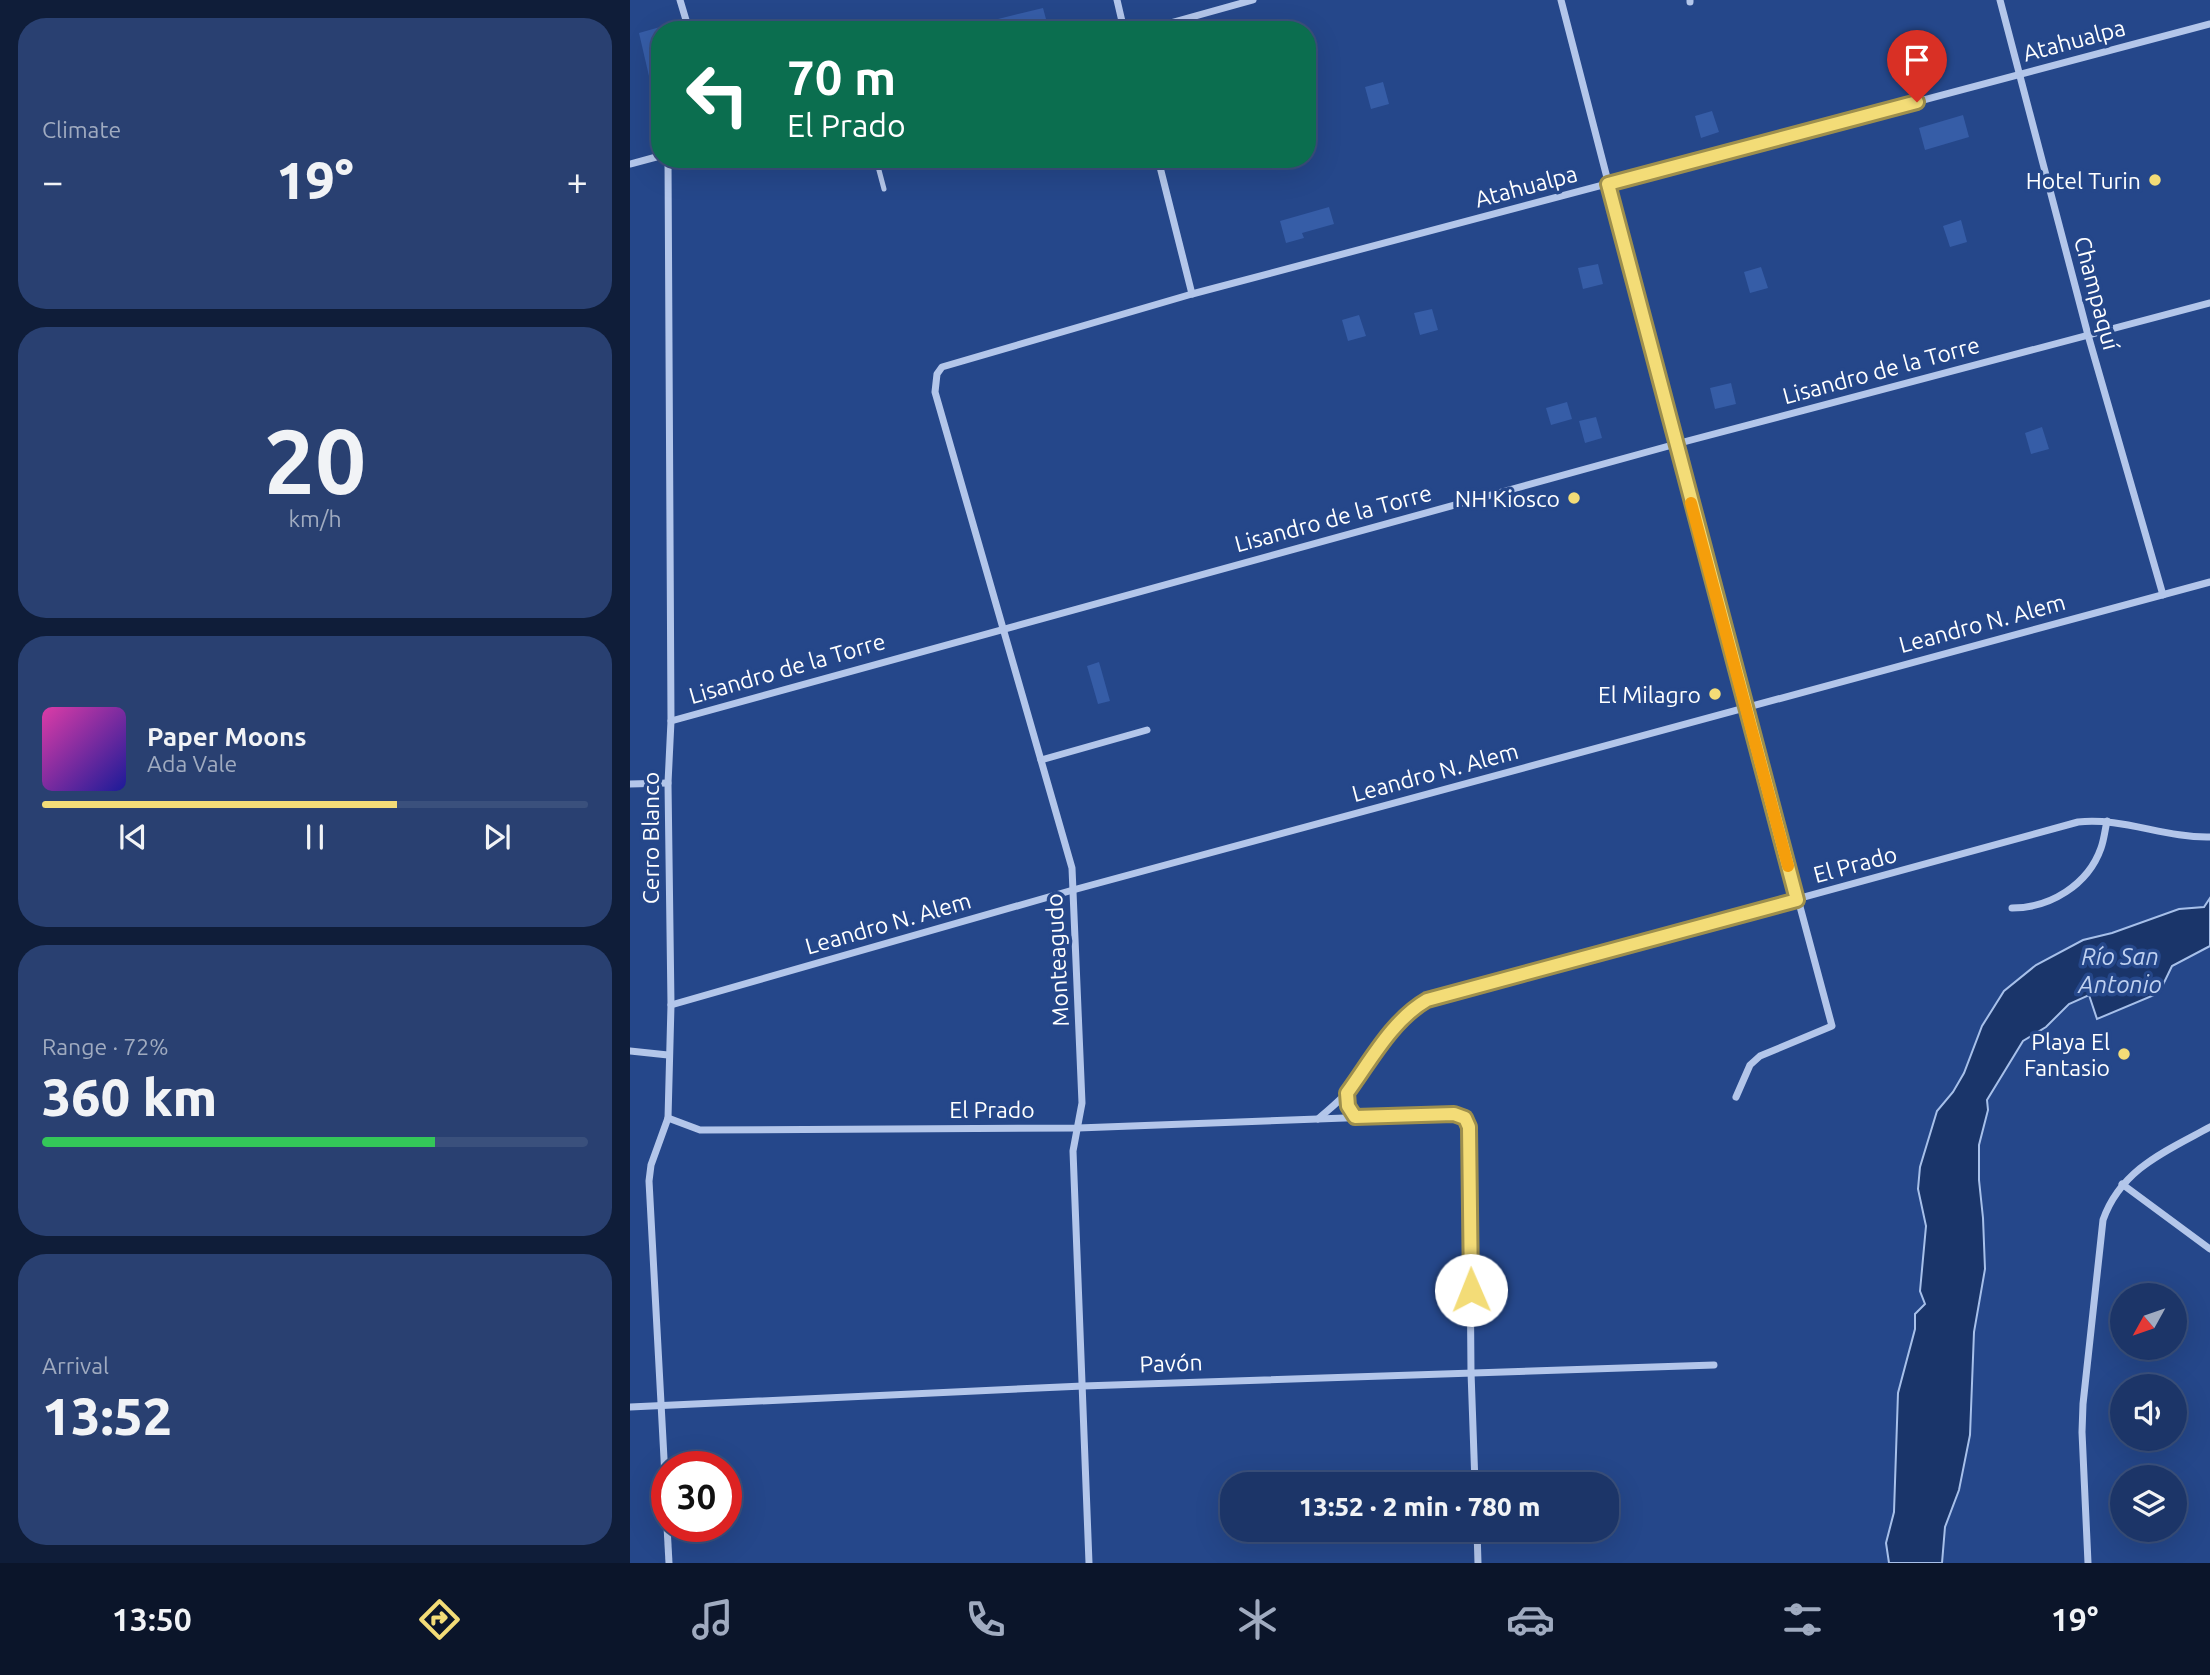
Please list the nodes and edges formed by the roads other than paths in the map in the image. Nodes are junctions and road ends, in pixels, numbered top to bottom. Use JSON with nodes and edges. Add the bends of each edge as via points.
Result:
{"nodes":[{"id":1,"x":680,"y":0,"type":"edge"},
{"id":2,"x":1117,"y":0,"type":"edge"},
{"id":3,"x":1253,"y":0,"type":"edge"},
{"id":4,"x":1561,"y":0,"type":"edge"},
{"id":5,"x":2000,"y":0,"type":"edge"},
{"id":6,"x":686,"y":21,"type":"edge"},
{"id":7,"x":1123,"y":21,"type":"edge"},
{"id":8,"x":1177,"y":21,"type":"edge"},
{"id":9,"x":2210,"y":24,"type":"edge"},
{"id":10,"x":2020,"y":75,"type":"junction"},
{"id":11,"x":651,"y":158,"type":"edge"},
{"id":12,"x":630,"y":164,"type":"edge"},
{"id":13,"x":668,"y":168,"type":"edge"},
{"id":14,"x":878,"y":168,"type":"edge"},
{"id":15,"x":1160,"y":168,"type":"edge"},
{"id":16,"x":1608,"y":184,"type":"junction"},
{"id":17,"x":884,"y":189,"type":"dead end"},
{"id":18,"x":1192,"y":294,"type":"junction"},
{"id":19,"x":2210,"y":303,"type":"edge"},
{"id":20,"x":2088,"y":335,"type":"junction"},
{"id":21,"x":937,"y":374,"type":"joint"},
{"id":22,"x":1675,"y":444,"type":"junction"},
{"id":23,"x":2210,"y":582,"type":"edge"},
{"id":24,"x":2162,"y":595,"type":"junction"},
{"id":25,"x":1002,"y":628,"type":"junction"},
{"id":26,"x":1745,"y":706,"type":"junction"},
{"id":27,"x":671,"y":721,"type":"junction"},
{"id":28,"x":1147,"y":730,"type":"dead end"},
{"id":29,"x":1041,"y":760,"type":"junction"},
{"id":30,"x":668,"y":783,"type":"junction"},
{"id":31,"x":630,"y":784,"type":"edge"},
{"id":32,"x":2107,"y":821,"type":"junction"},
{"id":33,"x":2210,"y":839,"type":"edge"},
{"id":34,"x":1073,"y":890,"type":"junction"},
{"id":35,"x":1797,"y":900,"type":"junction"},
{"id":36,"x":2012,"y":908,"type":"dead end"},
{"id":37,"x":671,"y":1005,"type":"junction"},
{"id":38,"x":630,"y":1051,"type":"edge"},
{"id":39,"x":668,"y":1055,"type":"junction"},
{"id":40,"x":1347,"y":1093,"type":"junction"},
{"id":41,"x":1736,"y":1097,"type":"dead end"},
{"id":42,"x":1355,"y":1117,"type":"junction"},
{"id":43,"x":668,"y":1118,"type":"junction"},
{"id":44,"x":1318,"y":1119,"type":"junction"},
{"id":45,"x":2210,"y":1127,"type":"edge"},
{"id":46,"x":1078,"y":1128,"type":"junction"},
{"id":47,"x":2122,"y":1184,"type":"junction"},
{"id":48,"x":2210,"y":1249,"type":"edge"},
{"id":49,"x":1714,"y":1366,"type":"dead end"},
{"id":50,"x":1471,"y":1372,"type":"junction"},
{"id":51,"x":1083,"y":1386,"type":"junction"},
{"id":52,"x":662,"y":1405,"type":"junction"},
{"id":53,"x":630,"y":1407,"type":"edge"},
{"id":54,"x":664,"y":1451,"type":"edge"},
{"id":55,"x":1475,"y":1472,"type":"edge"},
{"id":56,"x":668,"y":1542,"type":"edge"},
{"id":57,"x":1477,"y":1542,"type":"edge"},
{"id":58,"x":669,"y":1563,"type":"edge"},
{"id":59,"x":1089,"y":1563,"type":"edge"},
{"id":60,"x":1478,"y":1563,"type":"edge"},
{"id":61,"x":2088,"y":1563,"type":"edge"}],
"edges":[{"from":1,"to":6,"type":"street"},
{"from":2,"to":7,"type":"street"},
{"from":3,"to":8,"type":"street"},
{"from":4,"to":16,"type":"street"},
{"from":5,"to":10,"type":"street","name":"Champaquí"},
{"from":9,"to":10,"type":"street","name":"Atahualpa"},
{"from":10,"to":16,"type":"street","name":"Atahualpa"},
{"from":10,"to":20,"type":"street","name":"Champaquí"},
{"from":11,"to":12,"type":"street"},
{"from":13,"to":27,"type":"street","name":"Cerro Blanco"},
{"from":14,"to":17,"type":"lane"},
{"from":15,"to":18,"type":"street"},
{"from":16,"to":18,"type":"street","name":"Atahualpa"},
{"from":16,"to":22,"type":"street"},
{"from":18,"to":21,"type":"street","name":"Atahualpa","via":[[951,363]]},
{"from":19,"to":20,"type":"street","name":"Lisandro de la Torre"},
{"from":20,"to":22,"type":"street","name":"Lisandro de la Torre"},
{"from":20,"to":24,"type":"street","name":"Champaquí"},
{"from":21,"to":25,"type":"street","name":"Monteagudo","via":[[935,392]]},
{"from":22,"to":25,"type":"street","name":"Lisandro de la Torre"},
{"from":22,"to":26,"type":"street"},
{"from":23,"to":24,"type":"street","name":"Leandro N. Alem"},
{"from":24,"to":26,"type":"street","name":"Leandro N. Alem"},
{"from":25,"to":27,"type":"street","name":"Lisandro de la Torre"},
{"from":25,"to":29,"type":"street","name":"Monteagudo"},
{"from":26,"to":34,"type":"street","name":"Leandro N. Alem"},
{"from":26,"to":35,"type":"street"},
{"from":27,"to":30,"type":"street","name":"Cerro Blanco"},
{"from":28,"to":29,"type":"street"},
{"from":29,"to":34,"type":"street","name":"Monteagudo","via":[[1072,868]]},
{"from":30,"to":31,"type":"street"},
{"from":30,"to":37,"type":"street","name":"Cerro Blanco"},
{"from":32,"to":33,"type":"street","name":"El Prado"},
{"from":32,"to":35,"type":"street","name":"El Prado","via":[[2078,822]]},
{"from":32,"to":36,"type":"street","via":[[2101,848],[2086,874],[2068,891],[2031,908]]},
{"from":34,"to":37,"type":"street","name":"Leandro N. Alem"},
{"from":34,"to":46,"type":"street","name":"Monteagudo","via":[[1082,1102]]},
{"from":35,"to":40,"type":"street","name":"El Prado","via":[[1427,1000],[1400,1022]]},
{"from":35,"to":41,"type":"street","via":[[1832,1026],[1760,1056]]},
{"from":37,"to":39,"type":"street","name":"Cerro Blanco"},
{"from":38,"to":39,"type":"street"},
{"from":39,"to":43,"type":"street","name":"Cerro Blanco"},
{"from":40,"to":42,"type":"street"},
{"from":40,"to":44,"type":"street","name":"El Prado"},
{"from":42,"to":44,"type":"street","name":"El Prado"},
{"from":42,"to":50,"type":"street","name":"El Prado","via":[[1454,1114],[1465,1118],[1469,1127]]},
{"from":43,"to":46,"type":"street","name":"El Prado","via":[[700,1130]]},
{"from":43,"to":52,"type":"street","name":"Cerro Blanco","via":[[649,1181]]},
{"from":44,"to":46,"type":"street","name":"El Prado"},
{"from":45,"to":47,"type":"street","via":[[2151,1159]]},
{"from":46,"to":51,"type":"street","name":"Monteagudo","via":[[1073,1151]]},
{"from":47,"to":48,"type":"street"},
{"from":47,"to":61,"type":"street","via":[[2103,1220],[2084,1378]]},
{"from":49,"to":50,"type":"street","name":"Pavón"},
{"from":50,"to":51,"type":"street","name":"Pavón"},
{"from":50,"to":55,"type":"street"},
{"from":51,"to":52,"type":"street","name":"Pavón"},
{"from":51,"to":59,"type":"street","name":"Monteagudo"},
{"from":52,"to":53,"type":"street","name":"Pavón"},
{"from":52,"to":54,"type":"street","name":"Cerro Blanco"},
{"from":56,"to":58,"type":"street"},
{"from":57,"to":60,"type":"street"}]}
